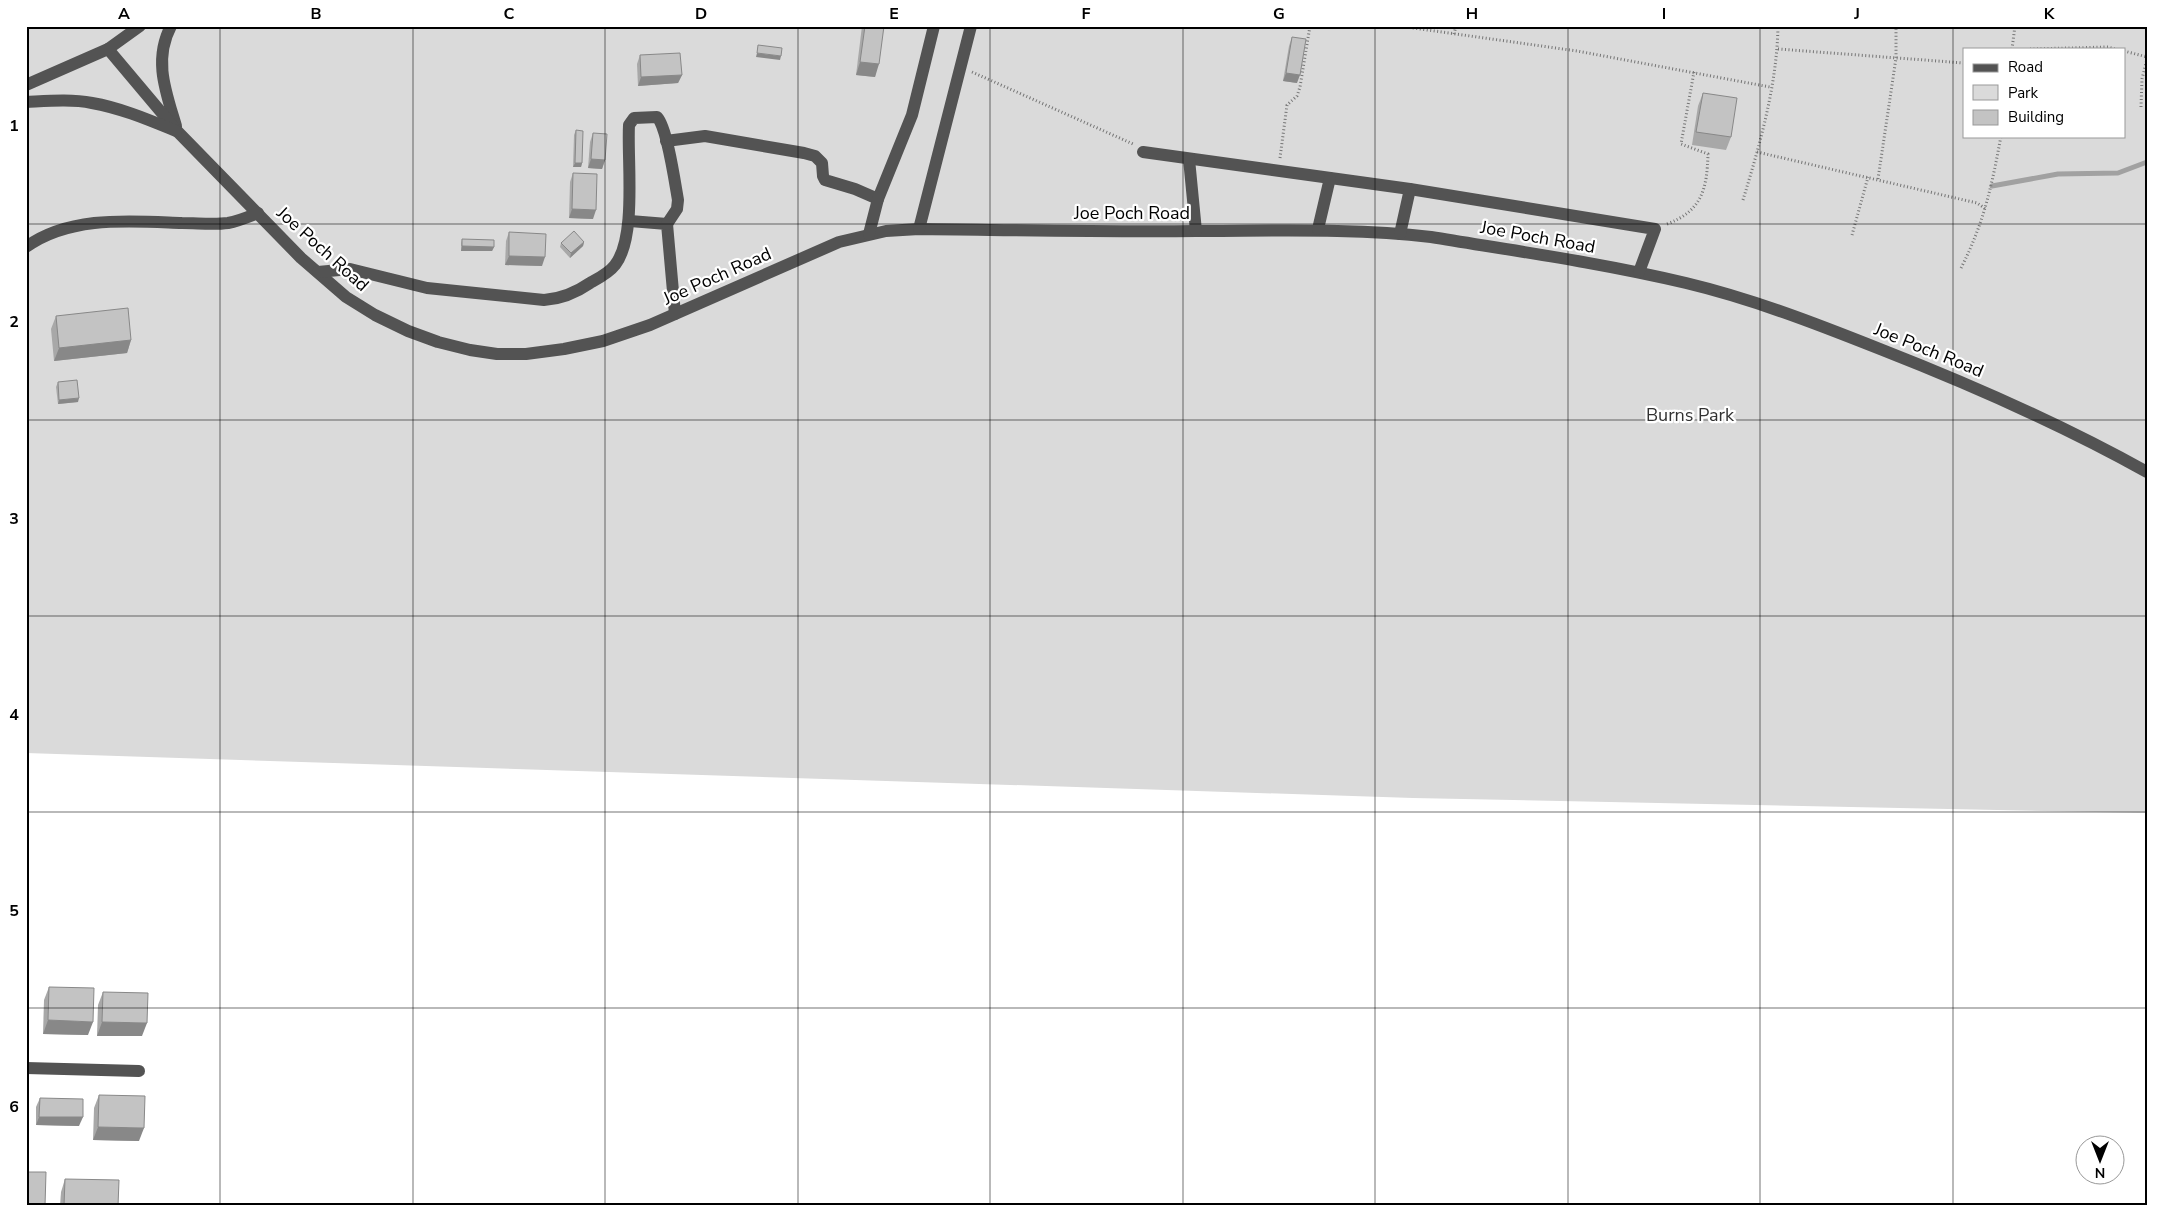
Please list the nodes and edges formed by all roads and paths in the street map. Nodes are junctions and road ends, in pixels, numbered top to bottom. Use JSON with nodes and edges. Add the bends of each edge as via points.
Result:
{"nodes":[{"id":1,"x":140,"y":26,"type":"edge"},
{"id":2,"x":171,"y":26,"type":"edge"},
{"id":3,"x":934,"y":26,"type":"edge"},
{"id":4,"x":971,"y":26,"type":"edge"},
{"id":5,"x":1310,"y":26,"type":"edge"},
{"id":6,"x":1400,"y":26,"type":"edge"},
{"id":7,"x":1456,"y":26,"type":"edge"},
{"id":8,"x":1778,"y":26,"type":"edge"},
{"id":9,"x":1896,"y":26,"type":"edge"},
{"id":10,"x":2015,"y":26,"type":"edge"},
{"id":11,"x":1454,"y":34,"type":"junction"},
{"id":12,"x":2012,"y":48,"type":"edge"},
{"id":13,"x":2036,"y":48,"type":"edge"},
{"id":14,"x":2112,"y":48,"type":"edge"},
{"id":15,"x":108,"y":49,"type":"junction"},
{"id":16,"x":1778,"y":49,"type":"junction"},
{"id":17,"x":2126,"y":52,"type":"edge"},
{"id":18,"x":1896,"y":58,"type":"junction"},
{"id":19,"x":2147,"y":58,"type":"edge"},
{"id":20,"x":1963,"y":63,"type":"edge"},
{"id":21,"x":960,"y":67,"type":"junction"},
{"id":22,"x":1694,"y":72,"type":"junction"},
{"id":23,"x":26,"y":85,"type":"edge"},
{"id":24,"x":1770,"y":86,"type":"junction"},
{"id":25,"x":26,"y":102,"type":"edge"},
{"id":26,"x":2141,"y":108,"type":"dead end"},
{"id":27,"x":177,"y":131,"type":"junction"},
{"id":28,"x":2001,"y":138,"type":"edge"},
{"id":29,"x":666,"y":140,"type":"junction"},
{"id":30,"x":1143,"y":152,"type":"joint"},
{"id":31,"x":1757,"y":152,"type":"junction"},
{"id":32,"x":1190,"y":159,"type":"junction"},
{"id":33,"x":1278,"y":171,"type":"junction"},
{"id":34,"x":1868,"y":177,"type":"junction"},
{"id":35,"x":1330,"y":178,"type":"junction"},
{"id":36,"x":1878,"y":180,"type":"junction"},
{"id":37,"x":1410,"y":190,"type":"junction"},
{"id":38,"x":878,"y":199,"type":"junction"},
{"id":39,"x":1743,"y":200,"type":"dead end"},
{"id":40,"x":1986,"y":209,"type":"junction"},
{"id":41,"x":258,"y":214,"type":"junction"},
{"id":42,"x":630,"y":220,"type":"junction"},
{"id":43,"x":667,"y":224,"type":"junction"},
{"id":44,"x":919,"y":229,"type":"junction"},
{"id":45,"x":1318,"y":229,"type":"junction"},
{"id":46,"x":1655,"y":229,"type":"junction"},
{"id":47,"x":1196,"y":231,"type":"junction"},
{"id":48,"x":869,"y":234,"type":"junction"},
{"id":49,"x":1400,"y":234,"type":"junction"},
{"id":50,"x":1852,"y":235,"type":"dead end"},
{"id":51,"x":26,"y":247,"type":"edge"},
{"id":52,"x":1961,"y":268,"type":"dead end"},
{"id":53,"x":318,"y":272,"type":"junction"},
{"id":54,"x":1639,"y":272,"type":"junction"},
{"id":55,"x":675,"y":314,"type":"junction"},
{"id":56,"x":2147,"y":472,"type":"edge"},
{"id":57,"x":26,"y":1068,"type":"edge"},
{"id":58,"x":139,"y":1071,"type":"dead end"}],
"edges":[{"from":1,"to":15,"type":"street"},
{"from":2,"to":27,"type":"street","name":"Joe Poch Road","via":[[161,62]]},
{"from":3,"to":38,"type":"street","via":[[912,115]]},
{"from":4,"to":21,"type":"street"},
{"from":5,"to":33,"type":"path","via":[[1300,87],[1287,105]]},
{"from":6,"to":11,"type":"path"},
{"from":7,"to":11,"type":"path"},
{"from":8,"to":16,"type":"path"},
{"from":9,"to":18,"type":"path"},
{"from":10,"to":12,"type":"path"},
{"from":11,"to":22,"type":"path"},
{"from":13,"to":14,"type":"path"},
{"from":15,"to":23,"type":"street"},
{"from":15,"to":27,"type":"street","name":"Joe Poch Road"},
{"from":16,"to":18,"type":"path"},
{"from":16,"to":24,"type":"path"},
{"from":17,"to":19,"type":"path"},
{"from":18,"to":20,"type":"path"},
{"from":18,"to":36,"type":"path"},
{"from":19,"to":26,"type":"path"},
{"from":21,"to":30,"type":"path","via":[[1131,142]]},
{"from":21,"to":44,"type":"street"},
{"from":22,"to":24,"type":"path"},
{"from":22,"to":46,"type":"path","via":[[1681,144],[1708,154],[1704,189],[1688,215]]},
{"from":24,"to":31,"type":"path"},
{"from":25,"to":27,"type":"street","name":"Joe Poch Road","via":[[90,102],[122,110]]},
{"from":27,"to":41,"type":"street","name":"Joe Poch Road"},
{"from":28,"to":40,"type":"path"},
{"from":29,"to":38,"type":"street","via":[[704,136],[815,156],[822,163],[825,180]]},
{"from":29,"to":42,"type":"street","via":[[657,117],[642,116],[630,120]]},
{"from":29,"to":43,"type":"street","via":[[678,200],[677,209]]},
{"from":30,"to":32,"type":"street"},
{"from":31,"to":34,"type":"path"},
{"from":31,"to":39,"type":"path"},
{"from":32,"to":33,"type":"street"},
{"from":32,"to":47,"type":"street"},
{"from":33,"to":35,"type":"street"},
{"from":34,"to":36,"type":"path"},
{"from":34,"to":50,"type":"path"},
{"from":35,"to":37,"type":"street"},
{"from":35,"to":45,"type":"street"},
{"from":36,"to":40,"type":"path","via":[[1977,203]]},
{"from":37,"to":46,"type":"street"},
{"from":37,"to":49,"type":"street"},
{"from":38,"to":48,"type":"street"},
{"from":40,"to":52,"type":"path"},
{"from":41,"to":51,"type":"street","via":[[217,224],[127,221],[92,224],[55,232]]},
{"from":41,"to":53,"type":"street","name":"Joe Poch Road"},
{"from":42,"to":43,"type":"street"},
{"from":42,"to":53,"type":"street","via":[[616,264],[581,289],[553,299],[428,288],[350,269]]},
{"from":43,"to":55,"type":"street"},
{"from":44,"to":47,"type":"street","name":"Joe Poch Road"},
{"from":44,"to":48,"type":"street","name":"Joe Poch Road"},
{"from":45,"to":47,"type":"street","name":"Joe Poch Road"},
{"from":45,"to":49,"type":"street","name":"Joe Poch Road"},
{"from":46,"to":54,"type":"street"},
{"from":48,"to":55,"type":"street","name":"Joe Poch Road","via":[[839,242]]},
{"from":49,"to":54,"type":"street","name":"Joe Poch Road"},
{"from":53,"to":55,"type":"street","name":"Joe Poch Road","via":[[346,297],[375,315],[446,344],[497,354],[564,350],[603,341]]},
{"from":54,"to":56,"type":"street","name":"Joe Poch Road","via":[[1740,298],[1890,353],[2045,418]]},
{"from":57,"to":58,"type":"street"}]}
